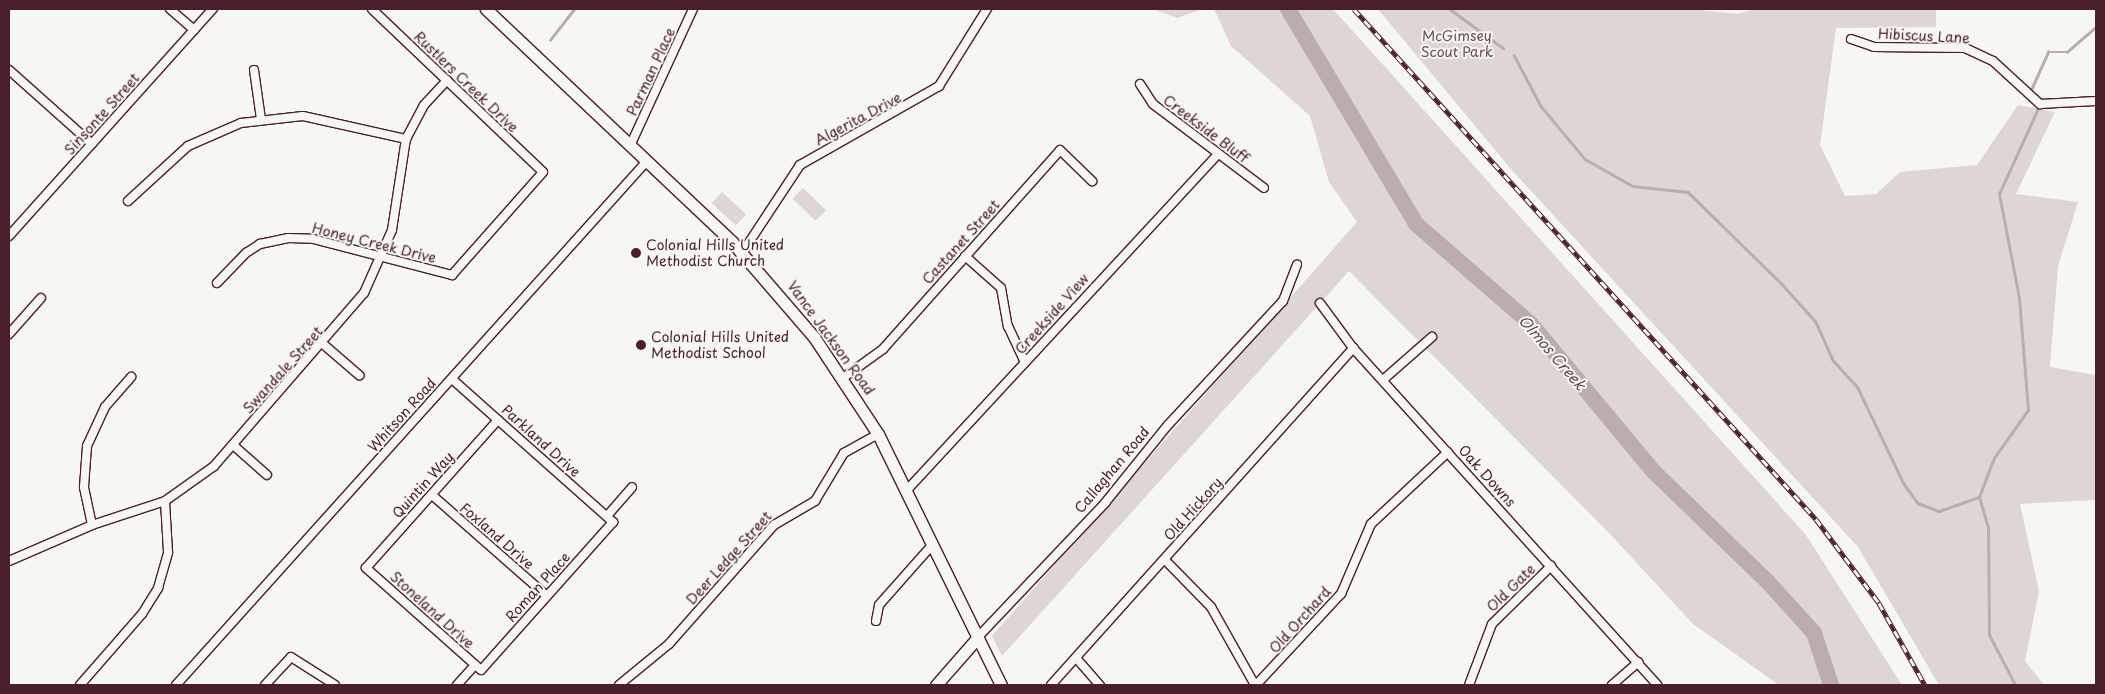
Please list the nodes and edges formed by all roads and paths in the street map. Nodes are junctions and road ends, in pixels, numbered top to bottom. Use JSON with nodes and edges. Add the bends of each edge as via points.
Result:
{"nodes":[{"id":1,"x":170,"y":9,"type":"edge"},
{"id":2,"x":213,"y":9,"type":"edge"},
{"id":3,"x":372,"y":9,"type":"edge"},
{"id":4,"x":486,"y":9,"type":"edge"},
{"id":5,"x":693,"y":9,"type":"edge"},
{"id":6,"x":987,"y":9,"type":"edge"},
{"id":7,"x":194,"y":30,"type":"junction"},
{"id":8,"x":1851,"y":39,"type":"dead end"},
{"id":9,"x":9,"y":70,"type":"edge"},
{"id":10,"x":254,"y":70,"type":"dead end"},
{"id":11,"x":447,"y":80,"type":"junction"},
{"id":12,"x":1140,"y":84,"type":"dead end"},
{"id":13,"x":2096,"y":101,"type":"edge"},
{"id":14,"x":261,"y":119,"type":"junction"},
{"id":15,"x":406,"y":138,"type":"junction"},
{"id":16,"x":92,"y":144,"type":"junction"},
{"id":17,"x":630,"y":146,"type":"junction"},
{"id":18,"x":1216,"y":156,"type":"junction"},
{"id":19,"x":647,"y":161,"type":"junction"},
{"id":20,"x":1092,"y":181,"type":"dead end"},
{"id":21,"x":1264,"y":188,"type":"dead end"},
{"id":22,"x":128,"y":201,"type":"dead end"},
{"id":23,"x":9,"y":236,"type":"edge"},
{"id":24,"x":742,"y":253,"type":"junction"},
{"id":25,"x":965,"y":256,"type":"junction"},
{"id":26,"x":383,"y":257,"type":"junction"},
{"id":27,"x":1297,"y":265,"type":"dead end"},
{"id":28,"x":452,"y":275,"type":"joint"},
{"id":29,"x":217,"y":283,"type":"dead end"},
{"id":30,"x":41,"y":298,"type":"dead end"},
{"id":31,"x":1320,"y":303,"type":"dead end"},
{"id":32,"x":9,"y":334,"type":"edge"},
{"id":33,"x":1432,"y":337,"type":"dead end"},
{"id":34,"x":323,"y":344,"type":"junction"},
{"id":35,"x":1353,"y":348,"type":"junction"},
{"id":36,"x":1025,"y":362,"type":"junction"},
{"id":37,"x":359,"y":375,"type":"dead end"},
{"id":38,"x":131,"y":377,"type":"dead end"},
{"id":39,"x":843,"y":378,"type":"junction"},
{"id":40,"x":452,"y":379,"type":"junction"},
{"id":41,"x":1384,"y":379,"type":"junction"},
{"id":42,"x":498,"y":420,"type":"junction"},
{"id":43,"x":878,"y":434,"type":"junction"},
{"id":44,"x":233,"y":445,"type":"junction"},
{"id":45,"x":1448,"y":452,"type":"junction"},
{"id":46,"x":267,"y":475,"type":"dead end"},
{"id":47,"x":632,"y":487,"type":"dead end"},
{"id":48,"x":907,"y":490,"type":"junction"},
{"id":49,"x":432,"y":495,"type":"junction"},
{"id":50,"x":165,"y":502,"type":"junction"},
{"id":51,"x":610,"y":519,"type":"junction"},
{"id":52,"x":92,"y":525,"type":"junction"},
{"id":53,"x":933,"y":544,"type":"junction"},
{"id":54,"x":1165,"y":560,"type":"junction"},
{"id":55,"x":9,"y":561,"type":"edge"},
{"id":56,"x":1551,"y":566,"type":"junction"},
{"id":57,"x":366,"y":568,"type":"joint"},
{"id":58,"x":546,"y":596,"type":"junction"},
{"id":59,"x":876,"y":621,"type":"dead end"},
{"id":60,"x":978,"y":637,"type":"junction"},
{"id":61,"x":1077,"y":659,"type":"junction"},
{"id":62,"x":1638,"y":662,"type":"junction"},
{"id":63,"x":478,"y":668,"type":"junction"},
{"id":64,"x":80,"y":685,"type":"edge"},
{"id":65,"x":176,"y":685,"type":"edge"},
{"id":66,"x":265,"y":685,"type":"edge"},
{"id":67,"x":335,"y":685,"type":"edge"},
{"id":68,"x":457,"y":685,"type":"edge"},
{"id":69,"x":619,"y":685,"type":"edge"},
{"id":70,"x":936,"y":685,"type":"edge"},
{"id":71,"x":1001,"y":685,"type":"edge"},
{"id":72,"x":1051,"y":685,"type":"edge"},
{"id":73,"x":1100,"y":685,"type":"edge"},
{"id":74,"x":1255,"y":685,"type":"edge"},
{"id":75,"x":1469,"y":685,"type":"edge"},
{"id":76,"x":1612,"y":685,"type":"edge"},
{"id":77,"x":1657,"y":685,"type":"edge"}],
"edges":[{"from":1,"to":7,"type":"street"},
{"from":2,"to":7,"type":"street","name":"Sinsonte Street"},
{"from":3,"to":11,"type":"street","name":"Rustlers Creek Drive"},
{"from":4,"to":17,"type":"main road","name":"Vance Jackson Road"},
{"from":5,"to":17,"type":"street","name":"Parman Place"},
{"from":6,"to":24,"type":"street","name":"Algerita Drive","via":[[940,86],[800,165]]},
{"from":7,"to":16,"type":"street","name":"Sinsonte Street"},
{"from":8,"to":13,"type":"street","name":"Hibiscus Lane","via":[[1874,47],[1965,48],[1993,61],[2040,104]]},
{"from":9,"to":16,"type":"street"},
{"from":10,"to":14,"type":"street"},
{"from":11,"to":15,"type":"street","name":"Swandale Street","via":[[424,105]]},
{"from":11,"to":28,"type":"street","name":"Rustlers Creek Drive","via":[[543,172]]},
{"from":12,"to":18,"type":"street","name":"Creekside Bluff","via":[[1153,104]]},
{"from":14,"to":15,"type":"street","via":[[327,119]]},
{"from":14,"to":22,"type":"street","via":[[221,130],[188,146]]},
{"from":15,"to":26,"type":"street","name":"Swandale Street","via":[[392,230]]},
{"from":16,"to":23,"type":"street","name":"Sinsonte Street"},
{"from":17,"to":19,"type":"main road","name":"Vance Jackson Road"},
{"from":18,"to":21,"type":"street","name":"Creekside Bluff"},
{"from":18,"to":36,"type":"street","name":"Creekside View"},
{"from":19,"to":24,"type":"main road","name":"Vance Jackson Road"},
{"from":19,"to":40,"type":"street","name":"Whitson Road"},
{"from":20,"to":25,"type":"street","name":"Castanet Street","via":[[1060,150]]},
{"from":24,"to":39,"type":"main road","name":"Vance Jackson Road","via":[[770,282]]},
{"from":25,"to":36,"type":"street","via":[[1001,288],[1008,326]]},
{"from":25,"to":39,"type":"street","name":"Castanet Street","via":[[883,348]]},
{"from":26,"to":28,"type":"street","name":"Honey Creek Drive"},
{"from":26,"to":29,"type":"street","name":"Honey Creek Drive","via":[[305,238],[279,239],[246,254]]},
{"from":26,"to":34,"type":"street","name":"Swandale Street","via":[[364,292]]},
{"from":27,"to":60,"type":"street","name":"Callaghan Road","via":[[1283,301],[1168,425],[1105,503]]},
{"from":30,"to":32,"type":"street"},
{"from":31,"to":35,"type":"street","name":"Oak Downs"},
{"from":33,"to":41,"type":"street"},
{"from":34,"to":37,"type":"street"},
{"from":34,"to":44,"type":"street","name":"Swandale Street"},
{"from":35,"to":41,"type":"street","name":"Oak Downs"},
{"from":35,"to":54,"type":"street","name":"Old Hickory"},
{"from":36,"to":48,"type":"street","name":"Creekside View"},
{"from":38,"to":52,"type":"street","via":[[105,407],[87,446],[84,487]]},
{"from":39,"to":43,"type":"main road","name":"Vance Jackson Road"},
{"from":40,"to":42,"type":"street","name":"Parkland Drive"},
{"from":40,"to":65,"type":"street","name":"Whitson Road"},
{"from":41,"to":45,"type":"street","name":"Oak Downs"},
{"from":42,"to":49,"type":"street","name":"Quintin Way"},
{"from":42,"to":51,"type":"street","name":"Parkland Drive"},
{"from":43,"to":48,"type":"main road","name":"Vance Jackson Road"},
{"from":43,"to":69,"type":"street","name":"Deer Ledge Street","via":[[844,453],[816,502],[774,524],[669,644]]},
{"from":44,"to":46,"type":"street"},
{"from":44,"to":50,"type":"street","name":"Swandale Street","via":[[202,478]]},
{"from":45,"to":56,"type":"street","name":"Oak Downs"},
{"from":45,"to":74,"type":"street","name":"Old Orchard","via":[[1372,524],[1341,594]]},
{"from":47,"to":51,"type":"street","name":"Roman Place"},
{"from":48,"to":53,"type":"main road","name":"Vance Jackson Road"},
{"from":49,"to":57,"type":"street","name":"Quintin Way"},
{"from":49,"to":58,"type":"street","name":"Foxland Drive"},
{"from":50,"to":52,"type":"street","name":"Swandale Street"},
{"from":50,"to":64,"type":"street","via":[[168,552],[158,588],[142,614]]},
{"from":51,"to":58,"type":"street","name":"Roman Place"},
{"from":52,"to":55,"type":"street","name":"Swandale Street"},
{"from":53,"to":59,"type":"street","via":[[879,605]]},
{"from":53,"to":60,"type":"main road","name":"Vance Jackson Road"},
{"from":54,"to":61,"type":"street","name":"Old Hickory"},
{"from":54,"to":74,"type":"street","via":[[1207,601]]},
{"from":56,"to":62,"type":"street","name":"Oak Downs"},
{"from":56,"to":75,"type":"street","name":"Old Gate","via":[[1492,624]]},
{"from":57,"to":63,"type":"street","name":"Stoneland Drive"},
{"from":58,"to":63,"type":"street","name":"Roman Place"},
{"from":60,"to":70,"type":"main road","name":"Callaghan Road"},
{"from":60,"to":71,"type":"main road","name":"Vance Jackson Road"},
{"from":61,"to":72,"type":"street","name":"Old Hickory"},
{"from":61,"to":73,"type":"street"},
{"from":62,"to":76,"type":"street"},
{"from":62,"to":77,"type":"street","name":"Oak Downs"},
{"from":63,"to":68,"type":"street","name":"Roman Place"},
{"from":66,"to":67,"type":"street","via":[[291,657]]}]}
